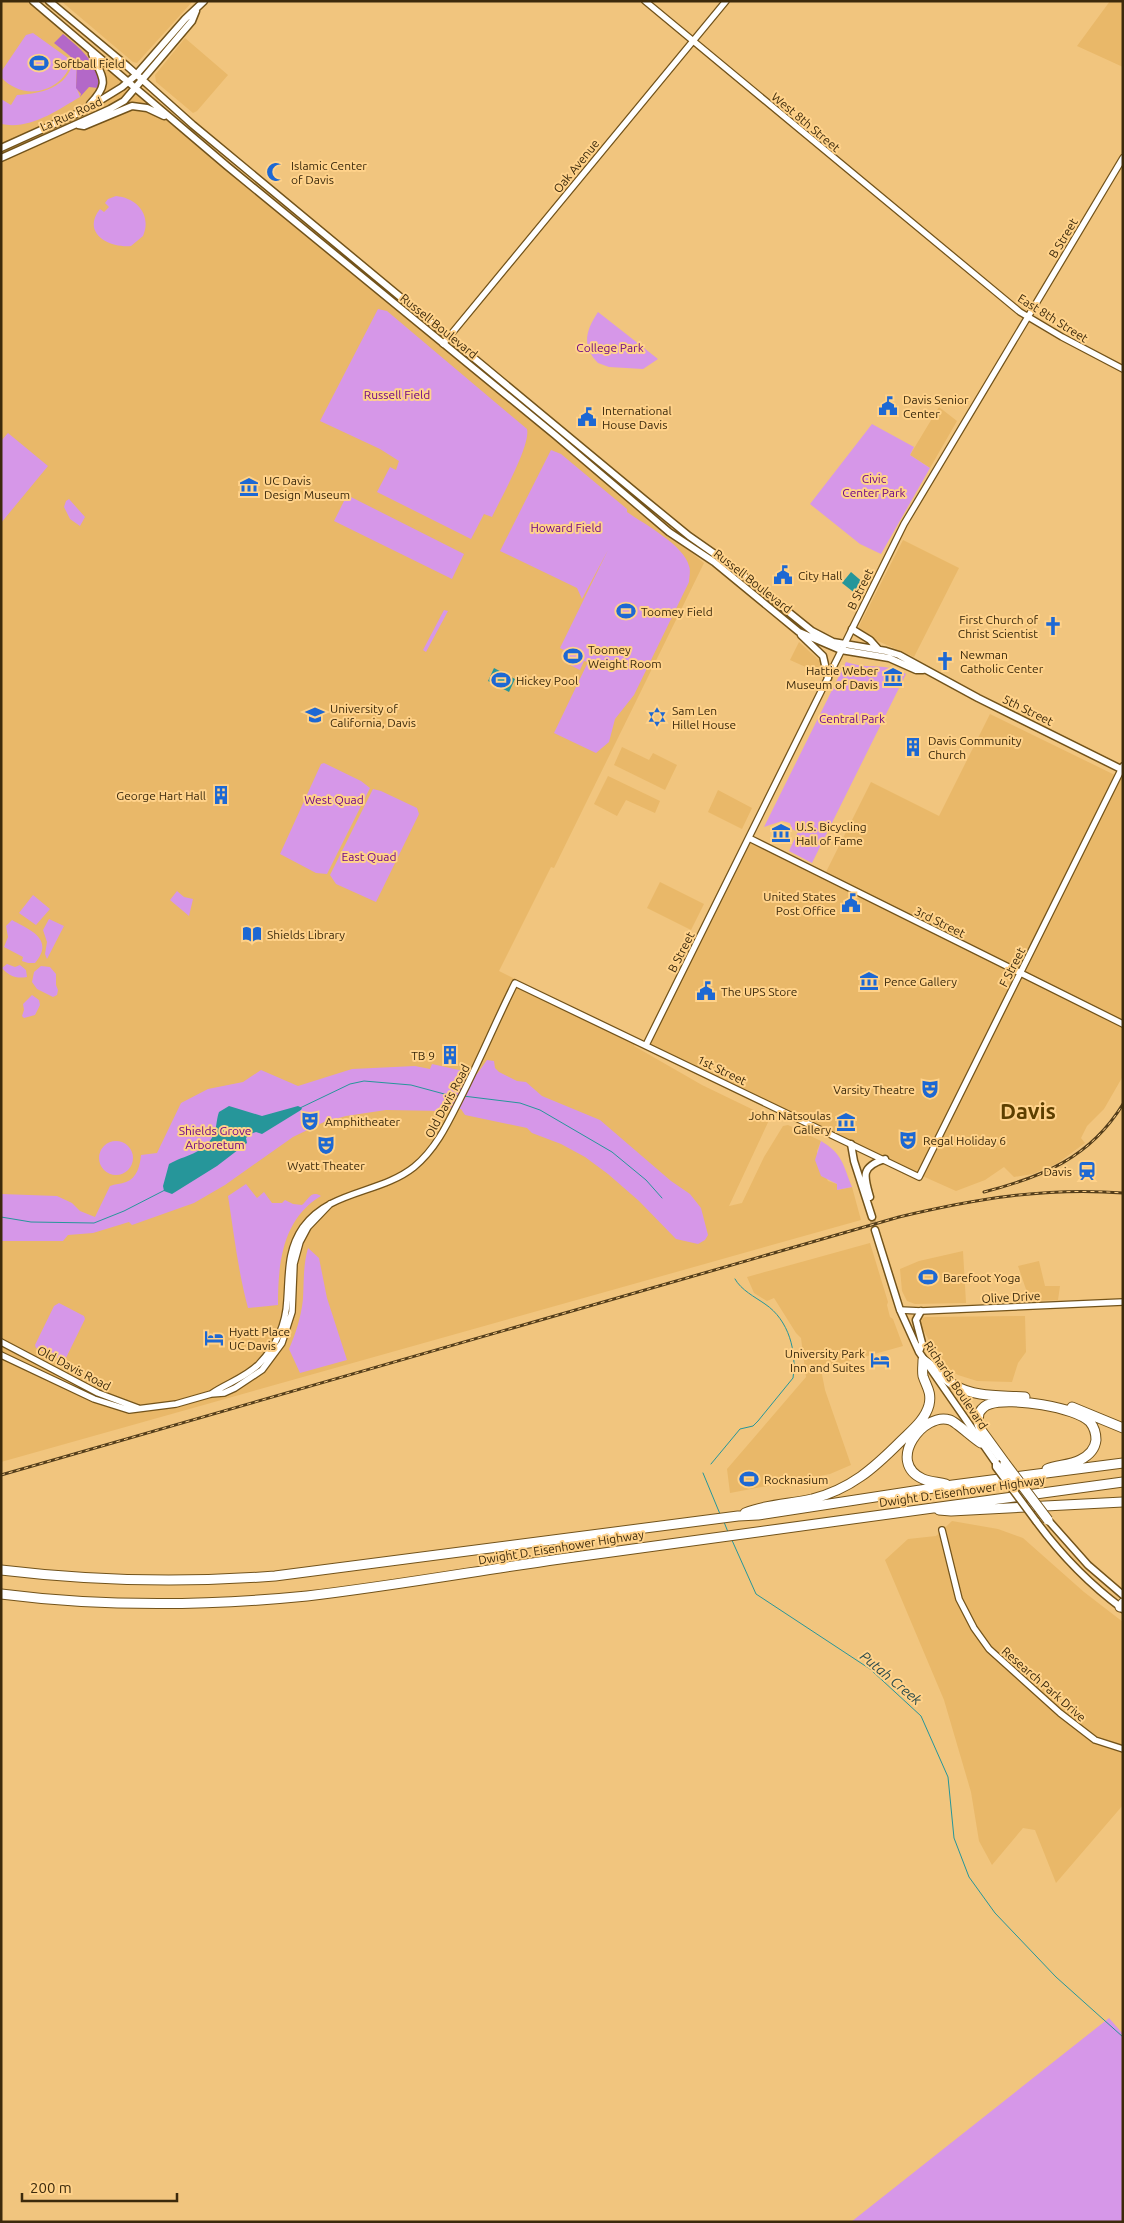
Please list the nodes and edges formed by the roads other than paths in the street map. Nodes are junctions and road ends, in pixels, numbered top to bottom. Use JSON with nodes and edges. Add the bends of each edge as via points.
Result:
{"nodes":[{"id":1,"x":33,"y":1,"type":"edge"},
{"id":2,"x":49,"y":1,"type":"edge"},
{"id":3,"x":204,"y":1,"type":"edge"},
{"id":4,"x":645,"y":1,"type":"edge"},
{"id":5,"x":726,"y":1,"type":"edge"},
{"id":6,"x":194,"y":12,"type":"junction"},
{"id":7,"x":693,"y":42,"type":"junction"},
{"id":8,"x":92,"y":52,"type":"junction"},
{"id":9,"x":136,"y":74,"type":"junction"},
{"id":10,"x":143,"y":80,"type":"junction"},
{"id":11,"x":128,"y":82,"type":"junction"},
{"id":12,"x":135,"y":88,"type":"junction"},
{"id":13,"x":83,"y":111,"type":"junction"},
{"id":14,"x":174,"y":122,"type":"junction"},
{"id":15,"x":76,"y":124,"type":"junction"},
{"id":16,"x":1,"y":148,"type":"edge"},
{"id":17,"x":1,"y":158,"type":"edge"},
{"id":18,"x":1123,"y":158,"type":"edge"},
{"id":19,"x":955,"y":258,"type":"joint"},
{"id":20,"x":381,"y":293,"type":"junction"},
{"id":21,"x":402,"y":299,"type":"junction"},
{"id":22,"x":1027,"y":316,"type":"junction"},
{"id":23,"x":448,"y":337,"type":"junction"},
{"id":24,"x":443,"y":344,"type":"junction"},
{"id":25,"x":1123,"y":369,"type":"edge"},
{"id":26,"x":852,"y":629,"type":"junction"},
{"id":27,"x":799,"y":632,"type":"junction"},
{"id":28,"x":843,"y":647,"type":"junction"},
{"id":29,"x":878,"y":649,"type":"junction"},
{"id":30,"x":923,"y":670,"type":"junction"},
{"id":31,"x":828,"y":678,"type":"junction"},
{"id":32,"x":1122,"y":768,"type":"edge"},
{"id":33,"x":749,"y":838,"type":"junction"},
{"id":34,"x":1020,"y":973,"type":"junction"},
{"id":35,"x":515,"y":983,"type":"joint"},
{"id":36,"x":1123,"y":1024,"type":"edge"},
{"id":37,"x":646,"y":1045,"type":"junction"},
{"id":38,"x":851,"y":1144,"type":"junction"},
{"id":39,"x":885,"y":1159,"type":"junction"},
{"id":40,"x":918,"y":1177,"type":"joint"},
{"id":41,"x":868,"y":1206,"type":"junction"},
{"id":42,"x":872,"y":1217,"type":"tunnel mouth"},
{"id":43,"x":875,"y":1230,"type":"tunnel mouth"},
{"id":44,"x":1123,"y":1302,"type":"edge"},
{"id":45,"x":900,"y":1310,"type":"junction"},
{"id":46,"x":921,"y":1311,"type":"junction"},
{"id":47,"x":1,"y":1342,"type":"edge"},
{"id":48,"x":1,"y":1355,"type":"edge"},
{"id":49,"x":921,"y":1356,"type":"junction"},
{"id":50,"x":138,"y":1408,"type":"junction"},
{"id":51,"x":1123,"y":1428,"type":"edge"},
{"id":52,"x":981,"y":1444,"type":"junction"},
{"id":53,"x":1000,"y":1463,"type":"junction"},
{"id":54,"x":1123,"y":1463,"type":"edge"},
{"id":55,"x":1032,"y":1475,"type":"junction"},
{"id":56,"x":1123,"y":1482,"type":"edge"},
{"id":57,"x":953,"y":1485,"type":"junction"},
{"id":58,"x":1123,"y":1502,"type":"edge"},
{"id":59,"x":923,"y":1508,"type":"junction"},
{"id":60,"x":738,"y":1516,"type":"junction"},
{"id":61,"x":1048,"y":1520,"type":"joint"},
{"id":62,"x":942,"y":1530,"type":"dead end"},
{"id":63,"x":1,"y":1570,"type":"edge"},
{"id":64,"x":1,"y":1594,"type":"edge"},
{"id":65,"x":1123,"y":1595,"type":"edge"},
{"id":66,"x":1122,"y":1606,"type":"edge"},
{"id":67,"x":1123,"y":1749,"type":"edge"}],
"edges":[{"from":1,"to":8,"type":"main road","name":"Russell Boulevard"},
{"from":2,"to":9,"type":"main road","name":"Russell Boulevard"},
{"from":3,"to":6,"type":"main road"},
{"from":4,"to":7,"type":"street","name":"West 8th Street"},
{"from":5,"to":7,"type":"street","name":"Oak Avenue"},
{"from":6,"to":9,"type":"main road","name":"La Rue Road"},
{"from":6,"to":10,"type":"main road","name":"La Rue Road","via":[[178,31],[179,37]]},
{"from":7,"to":19,"type":"street","name":"West 8th Street"},
{"from":7,"to":23,"type":"street","name":"Oak Avenue"},
{"from":8,"to":11,"type":"main road","name":"Russell Boulevard"},
{"from":8,"to":13,"type":"main road","via":[[104,79],[103,87]]},
{"from":9,"to":10,"type":"main road","name":"Russell Boulevard"},
{"from":9,"to":11,"type":"main road","name":"La Rue Road"},
{"from":10,"to":12,"type":"main road","name":"La Rue Road"},
{"from":10,"to":21,"type":"main road","name":"Russell Boulevard"},
{"from":11,"to":12,"type":"main road","name":"Russell Boulevard"},
{"from":11,"to":13,"type":"main road","name":"La Rue Road"},
{"from":12,"to":14,"type":"main road","name":"Russell Boulevard"},
{"from":12,"to":15,"type":"main road","name":"La Rue Road","via":[[119,104]]},
{"from":13,"to":16,"type":"main road","name":"La Rue Road"},
{"from":14,"to":15,"type":"main road","via":[[147,108],[134,106],[84,126]]},
{"from":14,"to":20,"type":"main road","name":"Russell Boulevard"},
{"from":15,"to":17,"type":"main road","name":"La Rue Road"},
{"from":18,"to":22,"type":"street","name":"B Street"},
{"from":19,"to":22,"type":"street","name":"East 8th Street"},
{"from":20,"to":21,"type":"main road","via":[[387,292],[398,300]]},
{"from":20,"to":24,"type":"main road","name":"Russell Boulevard"},
{"from":21,"to":23,"type":"main road","name":"Russell Boulevard"},
{"from":22,"to":25,"type":"street","name":"East 8th Street"},
{"from":22,"to":26,"type":"street","name":"B Street","via":[[904,524]]},
{"from":23,"to":24,"type":"street","name":"Oak Avenue"},
{"from":23,"to":28,"type":"main road","name":"Russell Boulevard","via":[[690,536],[812,631]]},
{"from":24,"to":27,"type":"main road","name":"Russell Boulevard","via":[[670,532],[714,562]]},
{"from":26,"to":28,"type":"street","name":"B Street"},
{"from":26,"to":29,"type":"main road"},
{"from":27,"to":28,"type":"main road","name":"Russell Boulevard"},
{"from":27,"to":31,"type":"main road","via":[[824,656]]},
{"from":28,"to":29,"type":"main road","name":"5th Street"},
{"from":28,"to":30,"type":"main road","name":"5th Street"},
{"from":28,"to":31,"type":"street","name":"B Street"},
{"from":29,"to":30,"type":"main road","name":"5th Street","via":[[899,655]]},
{"from":30,"to":32,"type":"main road","name":"5th Street"},
{"from":31,"to":33,"type":"street","name":"B Street"},
{"from":32,"to":34,"type":"street","name":"F Street"},
{"from":33,"to":34,"type":"street","name":"3rd Street"},
{"from":33,"to":37,"type":"street","name":"B Street"},
{"from":34,"to":36,"type":"street","name":"3rd Street"},
{"from":34,"to":40,"type":"street","name":"F Street"},
{"from":35,"to":37,"type":"street","name":"1st Street"},
{"from":35,"to":50,"type":"street","name":"Old Davis Road","via":[[459,1101],[429,1152],[394,1179],[343,1197],[325,1206],[308,1221],[294,1245],[288,1271],[286,1310],[272,1347],[250,1371],[211,1394],[168,1406]]},
{"from":37,"to":38,"type":"street","name":"1st Street"},
{"from":38,"to":39,"type":"street","name":"1st Street"},
{"from":38,"to":41,"type":"main road"},
{"from":39,"to":40,"type":"street","name":"1st Street"},
{"from":39,"to":41,"type":"main road","via":[[874,1162],[866,1170]]},
{"from":41,"to":42,"type":"main road"},
{"from":43,"to":45,"type":"main road","name":"Richards Boulevard"},
{"from":44,"to":46,"type":"street","name":"Olive Drive"},
{"from":45,"to":46,"type":"street","name":"Olive Drive"},
{"from":45,"to":49,"type":"main road","name":"Richards Boulevard"},
{"from":46,"to":49,"type":"main road","via":[[916,1320],[922,1343]]},
{"from":47,"to":50,"type":"street","name":"Old Davis Road","via":[[98,1393]]},
{"from":48,"to":50,"type":"street","name":"Old Davis Road","via":[[94,1399],[124,1409]]},
{"from":49,"to":51,"type":"highway","via":[[954,1385],[970,1392],[1061,1404]]},
{"from":49,"to":52,"type":"main road","name":"Richards Boulevard"},
{"from":49,"to":60,"type":"highway","via":[[922,1375],[930,1397],[927,1411],[872,1470],[844,1487],[813,1498],[756,1509]]},
{"from":52,"to":53,"type":"main road","name":"Richards Boulevard"},
{"from":52,"to":57,"type":"highway","via":[[956,1424],[943,1419],[931,1423],[908,1446],[907,1463],[913,1472],[928,1480]]},
{"from":53,"to":55,"type":"highway","via":[[979,1426],[979,1413],[989,1404],[1035,1404],[1076,1414],[1090,1421],[1096,1438],[1088,1455]]},
{"from":53,"to":61,"type":"highway","bridge":true},
{"from":53,"to":66,"type":"main road","name":"Richards Boulevard","bridge":true,"via":[[996,1467],[1076,1570]]},
{"from":54,"to":55,"type":"highway","name":"Dwight D. Eisenhower Highway"},
{"from":55,"to":57,"type":"highway","name":"Dwight D. Eisenhower Highway"},
{"from":56,"to":59,"type":"highway","name":"Dwight D. Eisenhower Highway"},
{"from":57,"to":60,"type":"highway","name":"Dwight D. Eisenhower Highway"},
{"from":58,"to":59,"type":"highway","via":[[951,1511]]},
{"from":59,"to":64,"type":"highway","name":"Dwight D. Eisenhower Highway","via":[[263,1600],[126,1604]]},
{"from":60,"to":63,"type":"highway","name":"Dwight D. Eisenhower Highway","via":[[328,1570],[233,1579],[105,1579]]},
{"from":61,"to":65,"type":"main road","via":[[1083,1560]]},
{"from":62,"to":67,"type":"street","name":"Research Park Drive","via":[[959,1599],[989,1649],[1095,1740]]}]}
